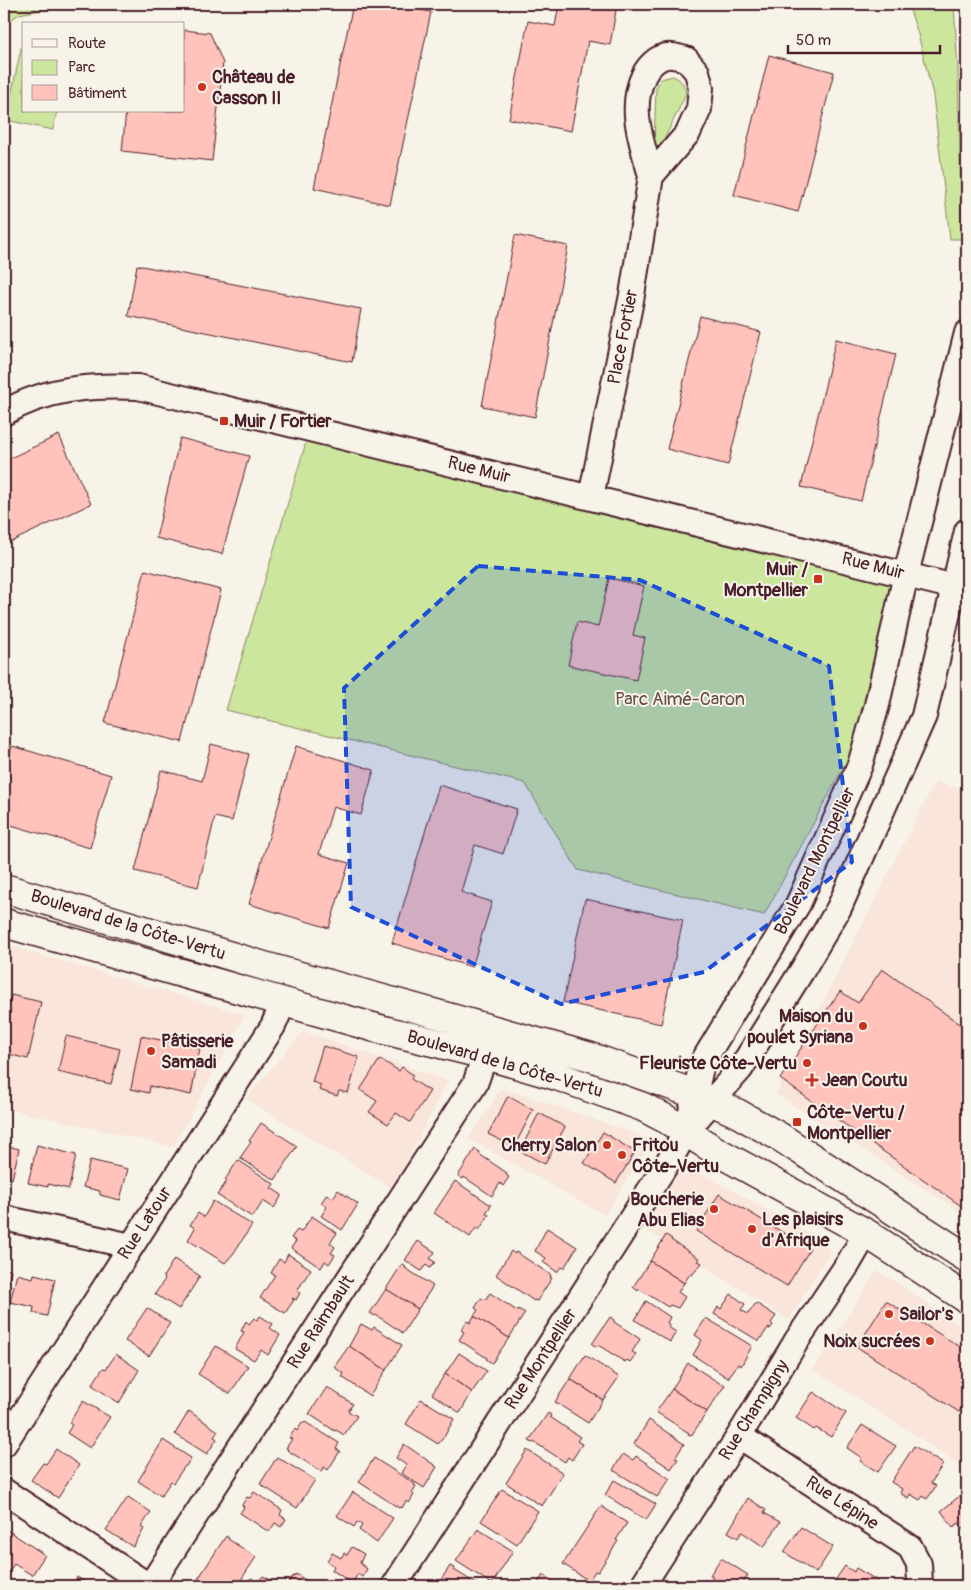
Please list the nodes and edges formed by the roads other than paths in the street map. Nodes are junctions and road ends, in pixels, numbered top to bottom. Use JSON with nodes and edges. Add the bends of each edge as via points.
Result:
{"nodes":[{"id":1,"x":651,"y":176,"type":"dead end"},
{"id":2,"x":967,"y":333,"type":"edge"},
{"id":3,"x":4,"y":413,"type":"edge"},
{"id":4,"x":591,"y":497,"type":"junction"},
{"id":5,"x":967,"y":531,"type":"edge"},
{"id":6,"x":906,"y":574,"type":"junction"},
{"id":7,"x":955,"y":587,"type":"junction"},
{"id":8,"x":4,"y":888,"type":"edge"},
{"id":9,"x":4,"y":923,"type":"edge"},
{"id":10,"x":284,"y":1001,"type":"junction"},
{"id":11,"x":485,"y":1055,"type":"junction"},
{"id":12,"x":704,"y":1098,"type":"junction"},
{"id":13,"x":686,"y":1131,"type":"junction"},
{"id":14,"x":4,"y":1218,"type":"edge"},
{"id":15,"x":866,"y":1233,"type":"junction"},
{"id":16,"x":131,"y":1246,"type":"junction"},
{"id":17,"x":967,"y":1258,"type":"edge"},
{"id":18,"x":967,"y":1299,"type":"edge"},
{"id":19,"x":739,"y":1436,"type":"junction"},
{"id":20,"x":4,"y":1444,"type":"edge"},
{"id":21,"x":4,"y":1491,"type":"edge"},
{"id":22,"x":150,"y":1586,"type":"edge"},
{"id":23,"x":394,"y":1586,"type":"edge"},
{"id":24,"x":642,"y":1586,"type":"edge"},
{"id":25,"x":919,"y":1586,"type":"edge"}],
"edges":[{"from":1,"to":4,"type":"street","name":"Place Fortier","via":[[632,296]]},
{"from":2,"to":6,"type":"street","name":"Boulevard Montpellier"},
{"from":3,"to":4,"type":"street","name":"Rue Muir","via":[[50,393],[108,386],[138,387]]},
{"from":4,"to":6,"type":"street","name":"Rue Muir"},
{"from":5,"to":7,"type":"street","name":"Boulevard Montpellier"},
{"from":6,"to":7,"type":"street","name":"Rue Muir"},
{"from":6,"to":12,"type":"street","name":"Boulevard Montpellier","via":[[860,765],[798,904],[702,1063]]},
{"from":7,"to":12,"type":"street","name":"Boulevard Montpellier","via":[[924,716],[839,908],[741,1068]]},
{"from":8,"to":12,"type":"main road","name":"Boulevard de la Côte-Vertu","via":[[264,966],[591,1056]]},
{"from":9,"to":10,"type":"main road","name":"Boulevard de la Côte-Vertu"},
{"from":10,"to":11,"type":"main road","name":"Boulevard de la Côte-Vertu"},
{"from":10,"to":16,"type":"street","name":"Rue Latour","via":[[273,1026]]},
{"from":11,"to":13,"type":"main road","name":"Boulevard de la Côte-Vertu","via":[[600,1091],[658,1114]]},
{"from":11,"to":22,"type":"street","name":"Rue Raimbault","via":[[475,1084]]},
{"from":12,"to":13,"type":"street","name":"Boulevard Montpellier"},
{"from":12,"to":17,"type":"main road","name":"Boulevard de la Côte-Vertu","via":[[780,1137]]},
{"from":13,"to":15,"type":"main road","name":"Boulevard de la Côte-Vertu","via":[[716,1151]]},
{"from":13,"to":23,"type":"street","name":"Rue Montpellier"},
{"from":14,"to":16,"type":"street"},
{"from":15,"to":18,"type":"main road","name":"Boulevard de la Côte-Vertu"},
{"from":15,"to":19,"type":"street","name":"Rue Champigny"},
{"from":16,"to":20,"type":"street","name":"Rue Latour"},
{"from":19,"to":24,"type":"street","name":"Rue Champigny"},
{"from":19,"to":25,"type":"street","name":"Rue Lépine","via":[[910,1547],[919,1564]]},
{"from":21,"to":22,"type":"street"}]}
